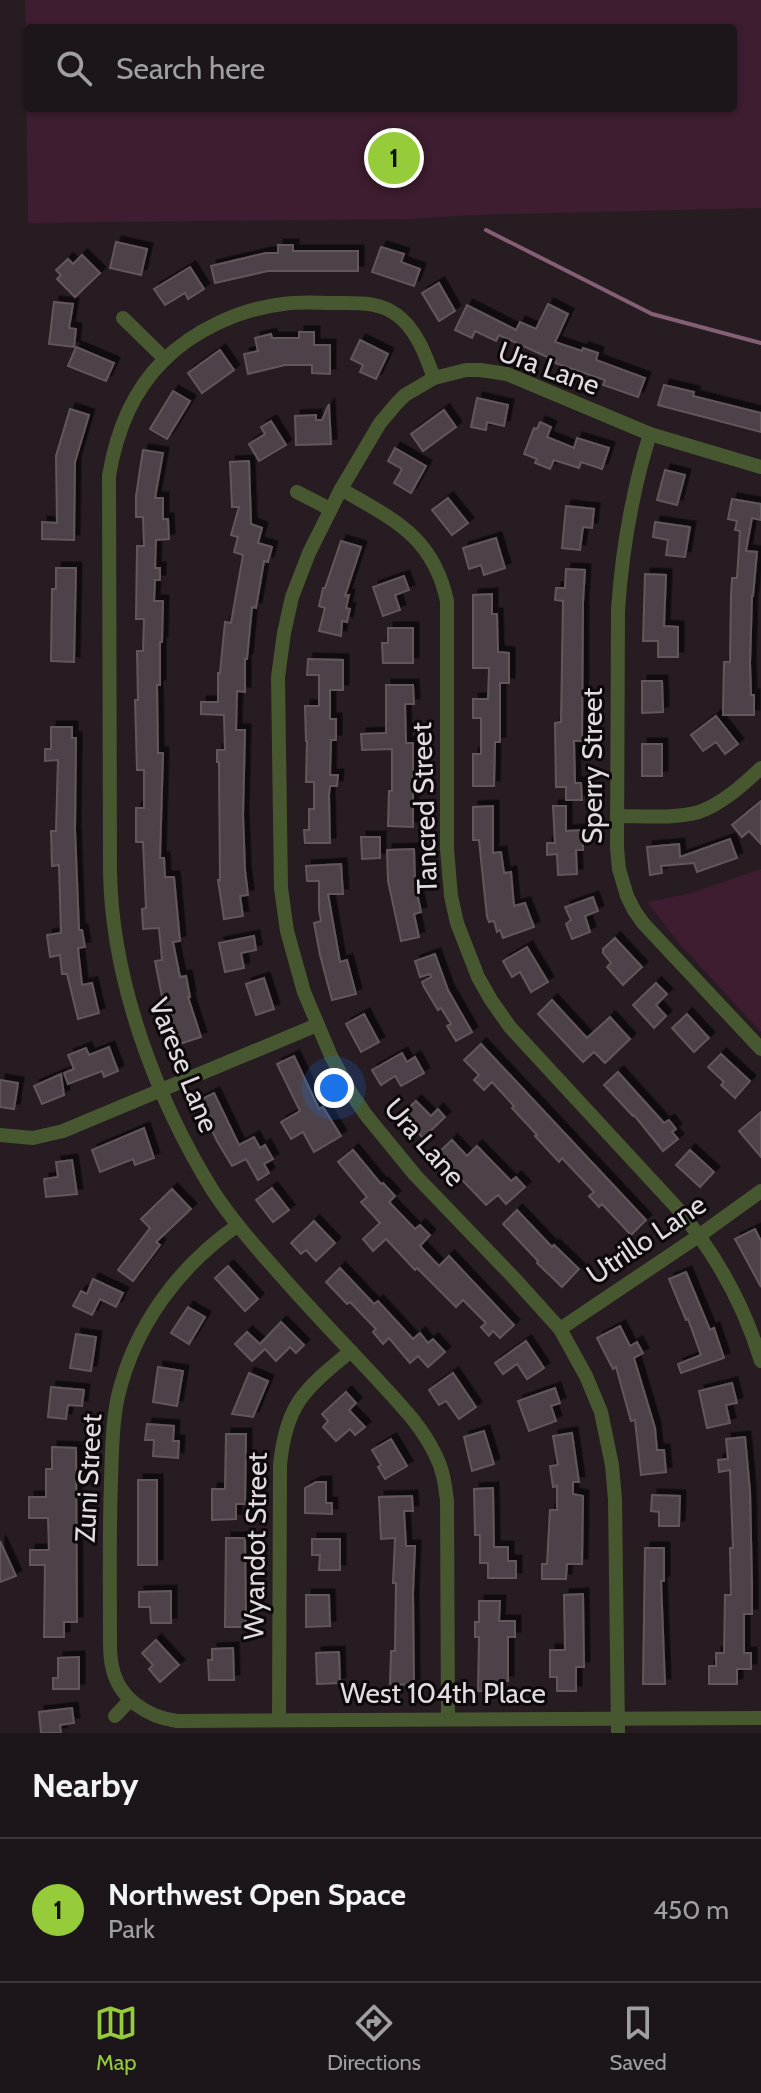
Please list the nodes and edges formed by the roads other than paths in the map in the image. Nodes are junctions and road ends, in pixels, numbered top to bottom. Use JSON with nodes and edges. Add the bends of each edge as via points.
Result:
{"nodes":[{"id":1,"x":123,"y":318,"type":"dead end"},
{"id":2,"x":165,"y":359,"type":"junction"},
{"id":3,"x":434,"y":378,"type":"junction"},
{"id":4,"x":650,"y":434,"type":"junction"},
{"id":5,"x":761,"y":467,"type":"edge"},
{"id":6,"x":341,"y":489,"type":"junction"},
{"id":7,"x":297,"y":492,"type":"dead end"},
{"id":8,"x":330,"y":509,"type":"junction"},
{"id":9,"x":761,"y":768,"type":"edge"},
{"id":10,"x":617,"y":816,"type":"junction"},
{"id":11,"x":317,"y":1025,"type":"junction"},
{"id":12,"x":761,"y":1049,"type":"edge"},
{"id":13,"x":161,"y":1090,"type":"junction"},
{"id":14,"x":0,"y":1135,"type":"edge"},
{"id":15,"x":761,"y":1191,"type":"edge"},
{"id":16,"x":238,"y":1225,"type":"junction"},
{"id":17,"x":700,"y":1235,"type":"junction"},
{"id":18,"x":560,"y":1329,"type":"junction"},
{"id":19,"x":351,"y":1351,"type":"junction"},
{"id":20,"x":761,"y":1361,"type":"edge"},
{"id":21,"x":130,"y":1700,"type":"junction"},
{"id":22,"x":115,"y":1716,"type":"dead end"},
{"id":23,"x":448,"y":1718,"type":"junction"},
{"id":24,"x":761,"y":1718,"type":"edge"},
{"id":25,"x":279,"y":1720,"type":"junction"},
{"id":26,"x":618,"y":1726,"type":"edge"}],
"edges":[{"from":1,"to":2,"type":"street"},
{"from":2,"to":3,"type":"street","name":"Varese Lane","via":[[209,328],[255,309],[363,303],[384,307],[404,322]]},
{"from":2,"to":13,"type":"street","name":"Varese Lane","via":[[127,411],[109,476],[112,908],[129,1000]]},
{"from":3,"to":4,"type":"street","name":"Ura Lane","via":[[466,370],[507,374]]},
{"from":3,"to":6,"type":"street","name":"Ura Lane","via":[[405,395],[380,423]]},
{"from":4,"to":5,"type":"street","name":"Ura Lane"},
{"from":4,"to":10,"type":"street","name":"Sperry Street","via":[[627,520],[620,577]]},
{"from":6,"to":8,"type":"street","name":"Ura Lane"},
{"from":6,"to":17,"type":"street","name":"Tancred Street","via":[[421,544],[443,582],[448,868],[457,923],[478,977],[510,1027]]},
{"from":7,"to":8,"type":"street"},
{"from":8,"to":11,"type":"street","name":"Ura Lane","via":[[292,597],[278,677],[281,888],[293,960]]},
{"from":9,"to":10,"type":"street","via":[[699,812]]},
{"from":10,"to":12,"type":"street","name":"Sperry Street","via":[[619,869],[634,910]]},
{"from":11,"to":13,"type":"street"},
{"from":11,"to":18,"type":"street","name":"Ura Lane","via":[[366,1115]]},
{"from":13,"to":14,"type":"street","via":[[54,1134]]},
{"from":13,"to":16,"type":"street","name":"Varese Lane","via":[[181,1135]]},
{"from":15,"to":17,"type":"street","name":"Utrillo Lane"},
{"from":16,"to":19,"type":"street","name":"Varese Lane"},
{"from":16,"to":21,"type":"street","name":"Zuni Street","via":[[170,1288],[139,1340],[119,1394],[112,1445],[110,1652],[115,1678]]},
{"from":17,"to":18,"type":"street","name":"Utrillo Lane"},
{"from":17,"to":20,"type":"street","name":"Tancred Street","via":[[737,1300]]},
{"from":18,"to":26,"type":"street","name":"Ura Lane","via":[[601,1412],[612,1465]]},
{"from":19,"to":23,"type":"street","name":"Varese Lane","via":[[411,1417],[442,1470],[449,1547]]},
{"from":19,"to":25,"type":"street","name":"Wyandot Street","via":[[307,1389],[283,1437]]},
{"from":21,"to":22,"type":"street"},
{"from":21,"to":25,"type":"street","name":"West 104th Place","via":[[168,1719]]},
{"from":23,"to":25,"type":"street","name":"West 104th Place"},
{"from":23,"to":26,"type":"street","name":"West 104th Place"},
{"from":24,"to":26,"type":"street","name":"West 104th Place"}]}
